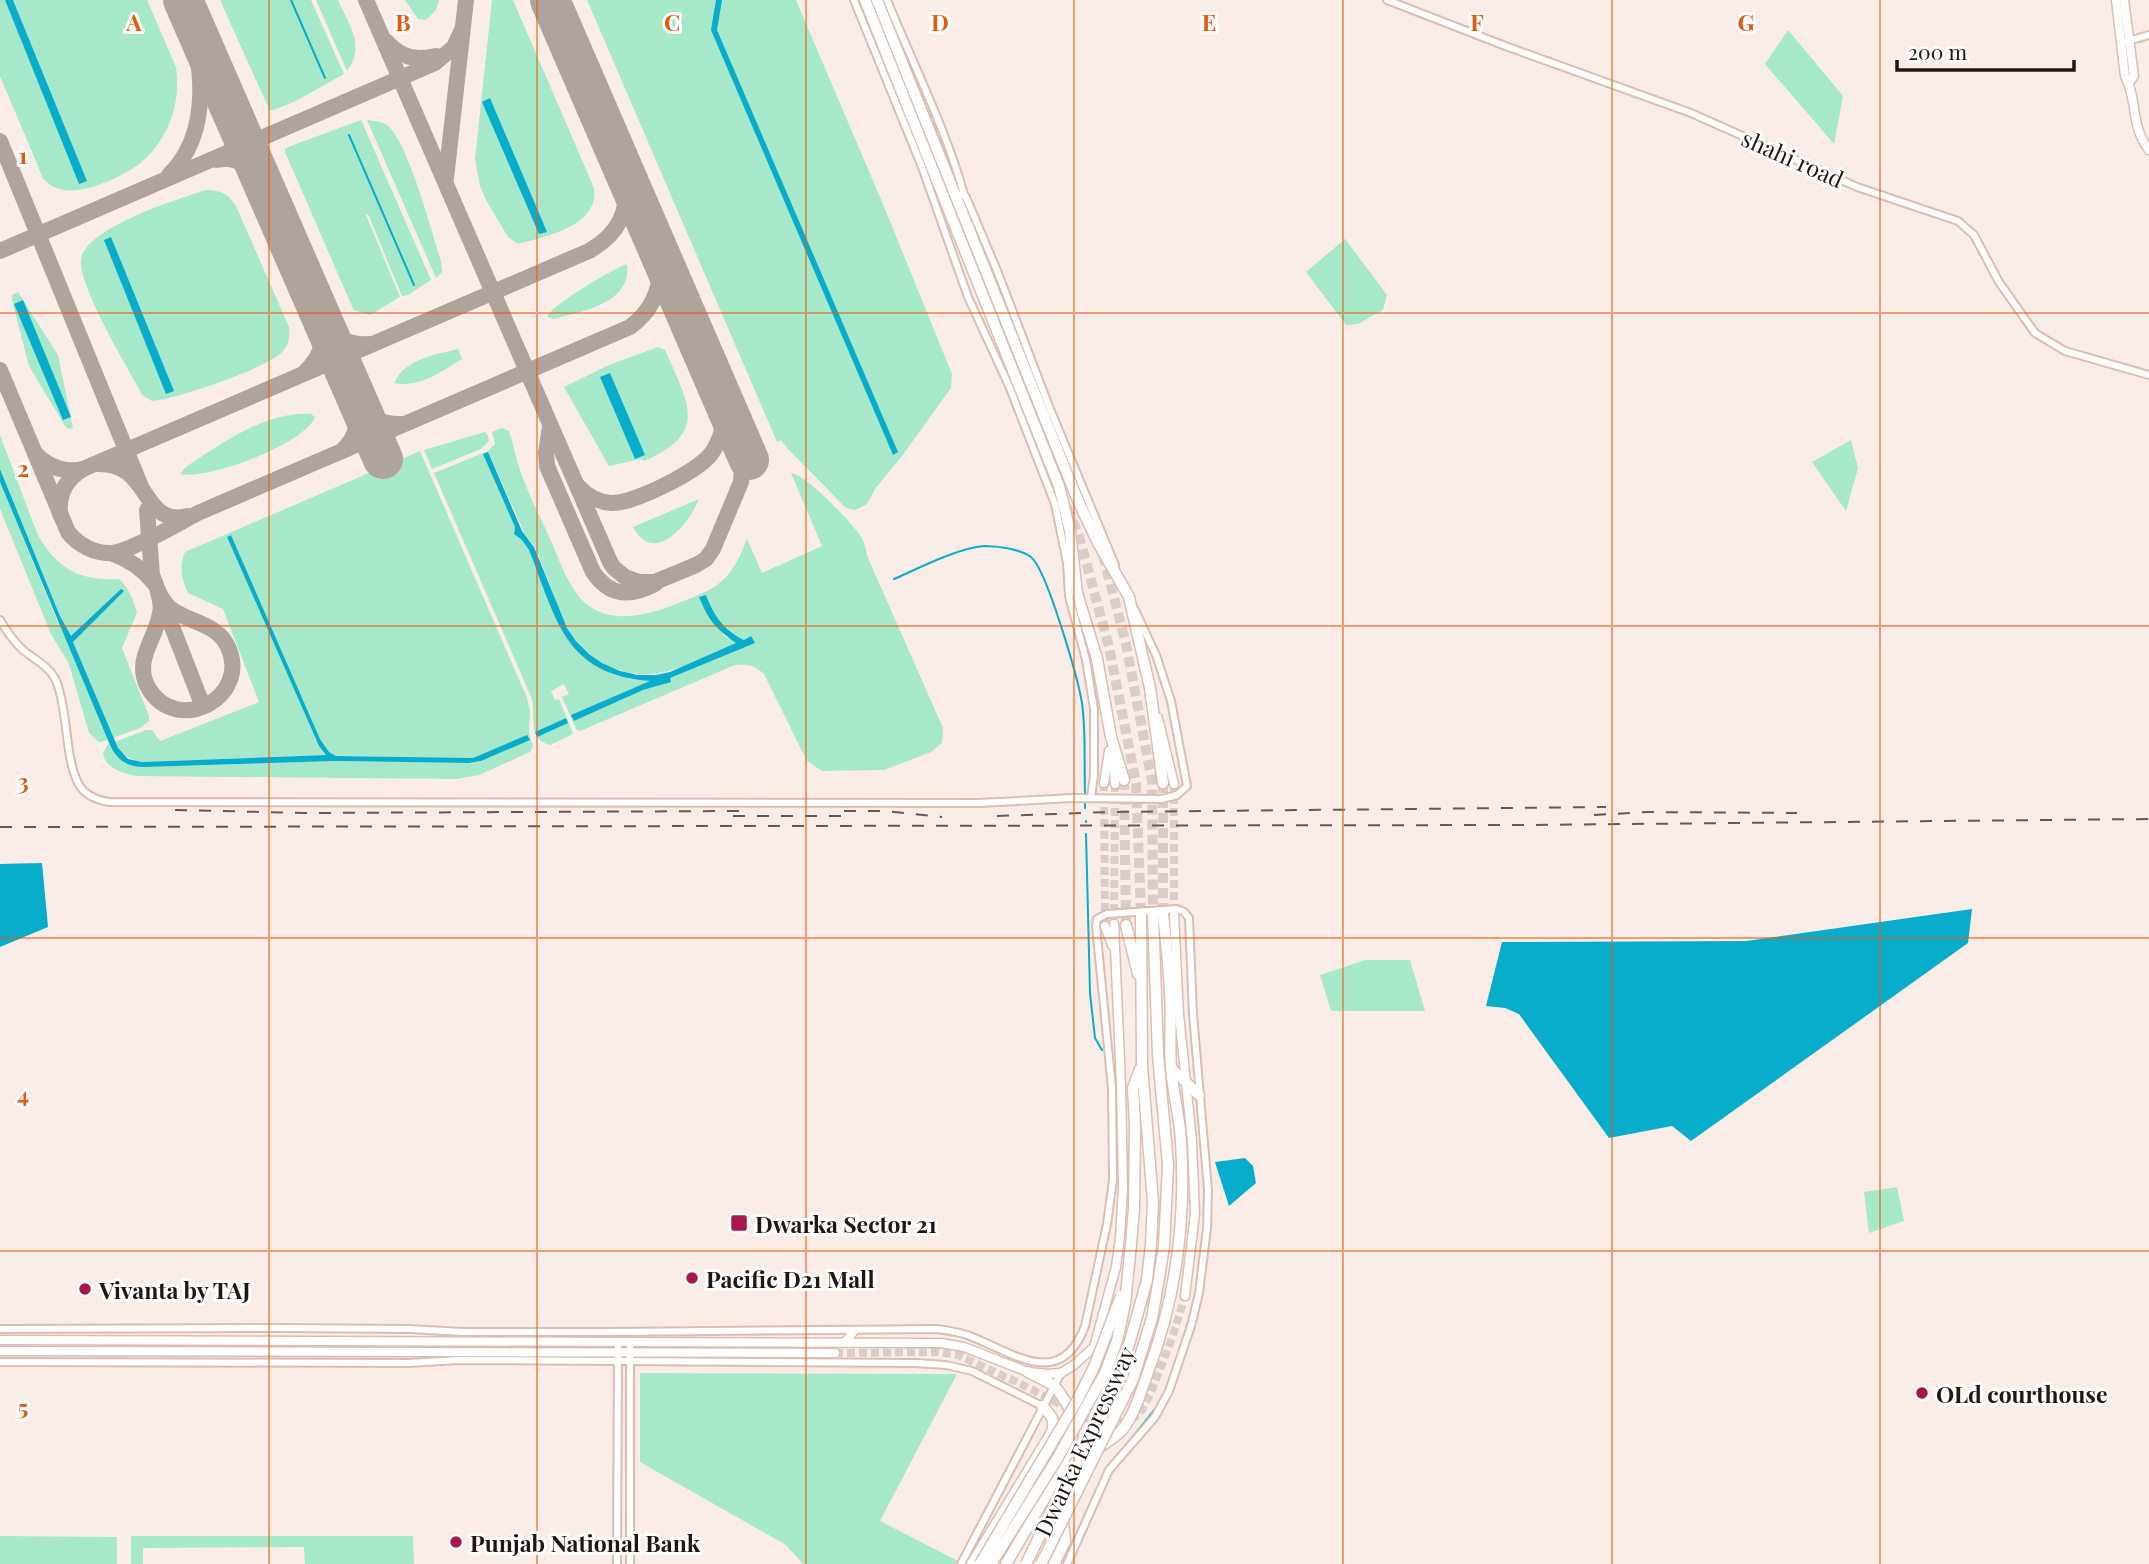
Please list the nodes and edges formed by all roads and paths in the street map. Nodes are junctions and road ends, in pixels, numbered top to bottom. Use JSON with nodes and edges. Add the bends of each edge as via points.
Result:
{"nodes":[{"id":1,"x":853,"y":0,"type":"edge"},
{"id":2,"x":865,"y":0,"type":"edge"},
{"id":3,"x":877,"y":0,"type":"edge"},
{"id":4,"x":887,"y":0,"type":"edge"},
{"id":5,"x":1387,"y":0,"type":"edge"},
{"id":6,"x":2116,"y":0,"type":"edge"},
{"id":7,"x":2124,"y":0,"type":"edge"},
{"id":8,"x":2149,"y":35,"type":"edge"},
{"id":9,"x":2125,"y":42,"type":"junction"},
{"id":10,"x":2149,"y":150,"type":"edge"},
{"id":11,"x":960,"y":195,"type":"junction"},
{"id":12,"x":2149,"y":375,"type":"edge"},
{"id":13,"x":1129,"y":597,"type":"junction"},
{"id":14,"x":0,"y":620,"type":"edge"},
{"id":15,"x":1150,"y":688,"type":"junction"},
{"id":16,"x":1111,"y":737,"type":"junction"},
{"id":17,"x":1119,"y":782,"type":"tunnel mouth"},
{"id":18,"x":1104,"y":783,"type":"tunnel mouth"},
{"id":19,"x":1163,"y":783,"type":"tunnel mouth"},
{"id":20,"x":1174,"y":784,"type":"tunnel mouth"},
{"id":21,"x":1091,"y":798,"type":"junction"},
{"id":22,"x":1141,"y":914,"type":"tunnel mouth"},
{"id":23,"x":1164,"y":914,"type":"junction"},
{"id":24,"x":1110,"y":925,"type":"tunnel mouth"},
{"id":25,"x":1126,"y":925,"type":"tunnel mouth"},
{"id":26,"x":1142,"y":992,"type":"junction"},
{"id":27,"x":1157,"y":992,"type":"junction"},
{"id":28,"x":1170,"y":995,"type":"junction"},
{"id":29,"x":1158,"y":1055,"type":"junction"},
{"id":30,"x":1142,"y":1066,"type":"junction"},
{"id":31,"x":1171,"y":1068,"type":"junction"},
{"id":32,"x":1110,"y":1073,"type":"junction"},
{"id":33,"x":1120,"y":1073,"type":"junction"},
{"id":34,"x":1184,"y":1081,"type":"junction"},
{"id":35,"x":1199,"y":1095,"type":"junction"},
{"id":36,"x":1185,"y":1296,"type":"tunnel mouth"},
{"id":37,"x":0,"y":1329,"type":"edge"},
{"id":38,"x":854,"y":1331,"type":"junction"},
{"id":39,"x":0,"y":1340,"type":"edge"},
{"id":40,"x":618,"y":1342,"type":"junction"},
{"id":41,"x":630,"y":1342,"type":"junction"},
{"id":42,"x":845,"y":1342,"type":"junction"},
{"id":43,"x":0,"y":1351,"type":"edge"},
{"id":44,"x":618,"y":1352,"type":"junction"},
{"id":45,"x":835,"y":1353,"type":"tunnel mouth"},
{"id":46,"x":630,"y":1357,"type":"junction"},
{"id":47,"x":0,"y":1362,"type":"edge"},
{"id":48,"x":618,"y":1363,"type":"junction"},
{"id":49,"x":1028,"y":1372,"type":"junction"},
{"id":50,"x":1060,"y":1373,"type":"junction"},
{"id":51,"x":1054,"y":1386,"type":"junction"},
{"id":52,"x":1042,"y":1406,"type":"junction"},
{"id":53,"x":1064,"y":1434,"type":"junction"},
{"id":54,"x":1060,"y":1472,"type":"junction"},
{"id":55,"x":1063,"y":1522,"type":"junction"},
{"id":56,"x":617,"y":1564,"type":"edge"},
{"id":57,"x":630,"y":1564,"type":"edge"},
{"id":58,"x":961,"y":1564,"type":"edge"},
{"id":59,"x":972,"y":1564,"type":"edge"},
{"id":60,"x":980,"y":1564,"type":"edge"},
{"id":61,"x":991,"y":1564,"type":"edge"},
{"id":62,"x":1006,"y":1564,"type":"edge"},
{"id":63,"x":1026,"y":1564,"type":"edge"},
{"id":64,"x":1041,"y":1564,"type":"edge"},
{"id":65,"x":1054,"y":1564,"type":"edge"},
{"id":66,"x":1067,"y":1564,"type":"edge"}],
"edges":[{"from":1,"to":21,"type":"street","via":[[913,142],[968,297],[1055,504],[1094,709]]},
{"from":2,"to":16,"type":"highway","via":[[1055,473]]},
{"from":3,"to":11,"type":"highway"},
{"from":4,"to":11,"type":"street","via":[[958,173]]},
{"from":5,"to":12,"type":"street","name":"shahi road","via":[[1691,113],[1857,187],[1958,220],[1974,235],[2035,334],[2065,351]]},
{"from":6,"to":9,"type":"main road"},
{"from":7,"to":9,"type":"main road"},
{"from":8,"to":9,"type":"street"},
{"from":9,"to":10,"type":"main road","via":[[2134,76],[2129,83],[2136,125]]},
{"from":11,"to":13,"type":"highway","via":[[1076,496]]},
{"from":13,"to":15,"type":"highway"},
{"from":13,"to":21,"type":"street","via":[[1171,701],[1187,786],[1162,799]]},
{"from":14,"to":21,"type":"street","via":[[9,636],[55,678],[78,784],[89,795],[109,802],[978,803]]},
{"from":15,"to":19,"type":"highway"},
{"from":15,"to":20,"type":"main road"},
{"from":16,"to":17,"type":"highway"},
{"from":16,"to":18,"type":"main road"},
{"from":22,"to":26,"type":"highway"},
{"from":23,"to":27,"type":"highway","name":"Dwarka Expressway"},
{"from":23,"to":28,"type":"highway"},
{"from":23,"to":34,"type":"main road"},
{"from":24,"to":33,"type":"main road"},
{"from":25,"to":26,"type":"highway"},
{"from":26,"to":30,"type":"highway"},
{"from":27,"to":28,"type":"highway"},
{"from":27,"to":29,"type":"highway","name":"Dwarka Expressway"},
{"from":28,"to":31,"type":"highway"},
{"from":29,"to":31,"type":"highway"},
{"from":29,"to":55,"type":"highway","name":"Dwarka Expressway","bridge":true,"via":[[1168,1165],[1164,1246],[1152,1318],[1133,1379]]},
{"from":30,"to":53,"type":"highway","bridge":true,"via":[[1133,1088],[1134,1209],[1125,1304],[1105,1373]]},
{"from":30,"to":63,"type":"highway","name":"Dwarka Expressway","bridge":true,"via":[[1153,1202],[1147,1280],[1118,1376]]},
{"from":31,"to":34,"type":"highway"},
{"from":31,"to":54,"type":"highway","via":[[1181,1140],[1182,1218],[1168,1311],[1136,1406],[1123,1429]]},
{"from":32,"to":33,"type":"street"},
{"from":32,"to":35,"type":"street","via":[[1097,919],[1107,914],[1177,909],[1189,918]]},
{"from":32,"to":38,"type":"street","via":[[1111,1200],[1085,1326],[1072,1349],[1057,1360],[1032,1363],[966,1334],[938,1329]]},
{"from":33,"to":50,"type":"main road","via":[[1123,1188],[1116,1267],[1094,1347]]},
{"from":34,"to":35,"type":"highway"},
{"from":34,"to":36,"type":"main road","via":[[1195,1214]]},
{"from":35,"to":66,"type":"street","via":[[1208,1211],[1191,1326],[1169,1391],[1155,1417],[1109,1470]]},
{"from":37,"to":38,"type":"street"},
{"from":38,"to":42,"type":"main road"},
{"from":39,"to":40,"type":"main road"},
{"from":40,"to":41,"type":"main road"},
{"from":40,"to":44,"type":"street"},
{"from":41,"to":42,"type":"main road"},
{"from":41,"to":46,"type":"street"},
{"from":42,"to":49,"type":"main road","via":[[941,1343]]},
{"from":43,"to":44,"type":"main road"},
{"from":44,"to":46,"type":"main road"},
{"from":44,"to":48,"type":"street"},
{"from":45,"to":46,"type":"main road"},
{"from":46,"to":48,"type":"street"},
{"from":46,"to":52,"type":"street","via":[[946,1365],[972,1371]]},
{"from":46,"to":57,"type":"street"},
{"from":47,"to":48,"type":"street"},
{"from":48,"to":56,"type":"street"},
{"from":49,"to":50,"type":"main road"},
{"from":49,"to":51,"type":"highway"},
{"from":50,"to":51,"type":"street"},
{"from":51,"to":52,"type":"street"},
{"from":51,"to":53,"type":"highway","via":[[1072,1413],[1074,1426]]},
{"from":52,"to":53,"type":"highway"},
{"from":52,"to":58,"type":"street"},
{"from":53,"to":54,"type":"highway"},
{"from":53,"to":59,"type":"highway","via":[[1019,1485]]},
{"from":53,"to":60,"type":"highway","bridge":true},
{"from":53,"to":61,"type":"highway","bridge":true},
{"from":54,"to":62,"type":"highway"},
{"from":55,"to":64,"type":"highway","name":"Dwarka Expressway","bridge":true},
{"from":55,"to":65,"type":"highway","via":[[1065,1541]]}]}
